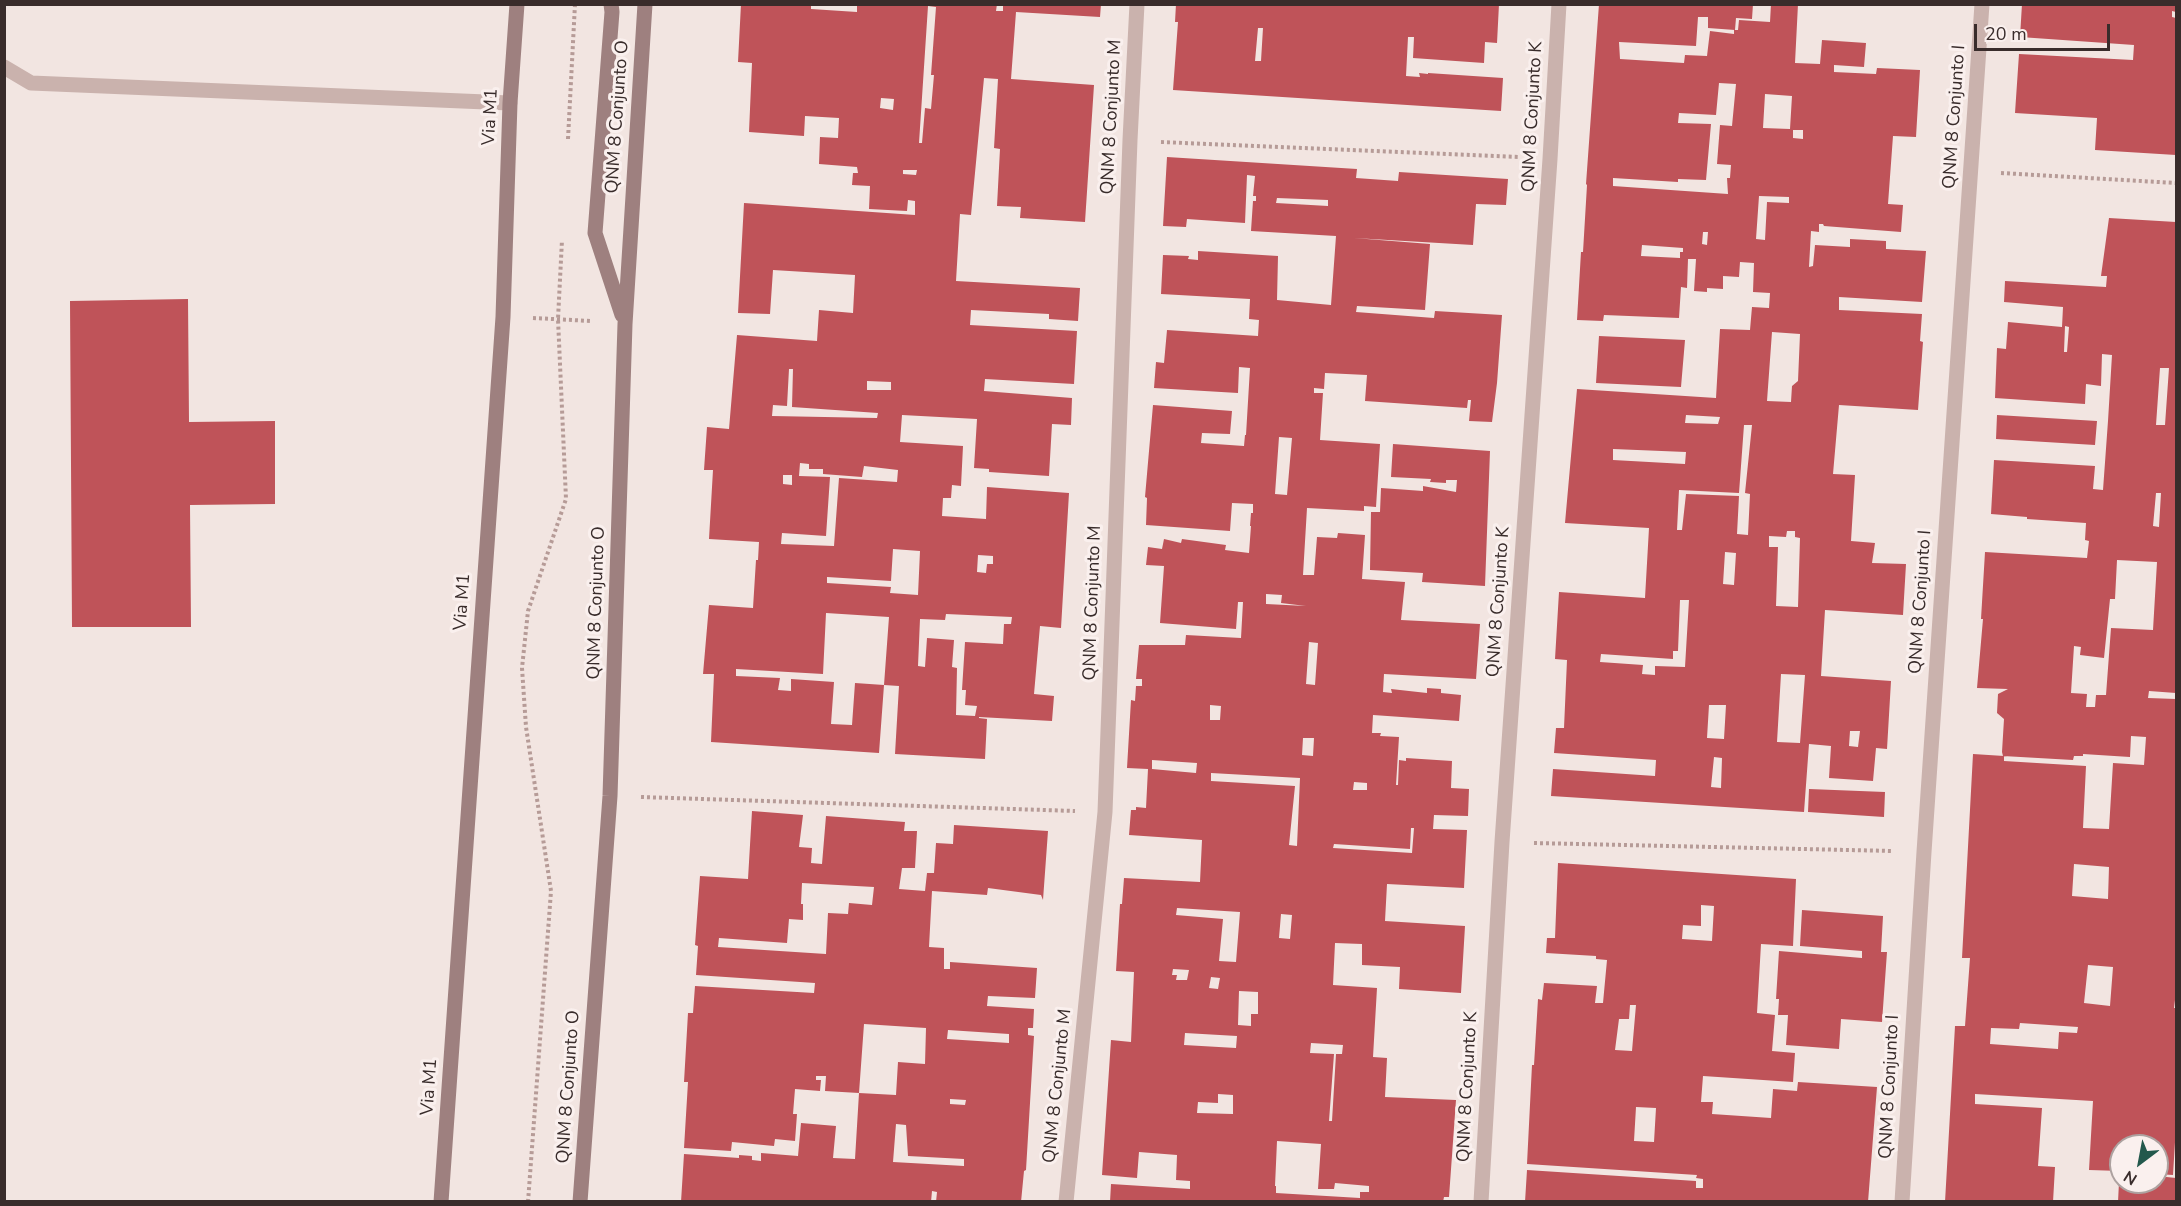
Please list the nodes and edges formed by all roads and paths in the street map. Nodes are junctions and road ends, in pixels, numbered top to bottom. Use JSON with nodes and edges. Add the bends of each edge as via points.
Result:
{"nodes":[{"id":1,"x":517,"y":4,"type":"edge"},
{"id":2,"x":575,"y":4,"type":"edge"},
{"id":3,"x":611,"y":4,"type":"edge"},
{"id":4,"x":645,"y":4,"type":"edge"},
{"id":5,"x":1137,"y":4,"type":"edge"},
{"id":6,"x":1559,"y":4,"type":"edge"},
{"id":7,"x":1982,"y":4,"type":"edge"},
{"id":8,"x":4,"y":67,"type":"edge"},
{"id":9,"x":510,"y":103,"type":"junction"},
{"id":10,"x":1130,"y":140,"type":"junction"},
{"id":11,"x":567,"y":144,"type":"dead end"},
{"id":12,"x":1550,"y":159,"type":"junction"},
{"id":13,"x":1971,"y":171,"type":"junction"},
{"id":14,"x":2176,"y":183,"type":"edge"},
{"id":15,"x":562,"y":237,"type":"dead end"},
{"id":16,"x":503,"y":317,"type":"junction"},
{"id":17,"x":558,"y":319,"type":"junction"},
{"id":18,"x":625,"y":324,"type":"junction"},
{"id":19,"x":610,"y":796,"type":"junction"},
{"id":20,"x":1106,"y":812,"type":"junction"},
{"id":21,"x":1502,"y":842,"type":"junction"},
{"id":22,"x":1924,"y":852,"type":"junction"},
{"id":23,"x":441,"y":1202,"type":"edge"},
{"id":24,"x":528,"y":1202,"type":"edge"},
{"id":25,"x":580,"y":1202,"type":"edge"},
{"id":26,"x":1066,"y":1202,"type":"edge"},
{"id":27,"x":1481,"y":1202,"type":"edge"},
{"id":28,"x":1902,"y":1202,"type":"edge"}],
"edges":[{"from":1,"to":9,"type":"main road","name":"Via M1"},
{"from":2,"to":11,"type":"path"},
{"from":3,"to":18,"type":"main road","via":[[595,233]]},
{"from":4,"to":18,"type":"main road","name":"QNM 8 Conjunto O"},
{"from":5,"to":10,"type":"street","name":"QNM 8 Conjunto M"},
{"from":6,"to":12,"type":"street","name":"QNM 8 Conjunto K"},
{"from":7,"to":13,"type":"street","name":"QNM 8 Conjunto I"},
{"from":8,"to":9,"type":"street","via":[[31,83]]},
{"from":9,"to":16,"type":"main road","name":"Via M1"},
{"from":10,"to":12,"type":"path"},
{"from":10,"to":20,"type":"street","name":"QNM 8 Conjunto M"},
{"from":12,"to":21,"type":"street","name":"QNM 8 Conjunto K"},
{"from":13,"to":14,"type":"path"},
{"from":13,"to":22,"type":"street","name":"QNM 8 Conjunto I"},
{"from":15,"to":17,"type":"path"},
{"from":16,"to":17,"type":"path"},
{"from":16,"to":23,"type":"main road","name":"Via M1"},
{"from":17,"to":18,"type":"path"},
{"from":17,"to":24,"type":"path","via":[[566,499],[528,611],[522,668],[526,727],[551,891]]},
{"from":18,"to":19,"type":"main road","name":"QNM 8 Conjunto O"},
{"from":19,"to":20,"type":"path"},
{"from":19,"to":25,"type":"main road","name":"QNM 8 Conjunto O"},
{"from":20,"to":26,"type":"street","name":"QNM 8 Conjunto M"},
{"from":21,"to":22,"type":"path"},
{"from":21,"to":27,"type":"street","name":"QNM 8 Conjunto K"},
{"from":22,"to":28,"type":"street","name":"QNM 8 Conjunto I"}]}
